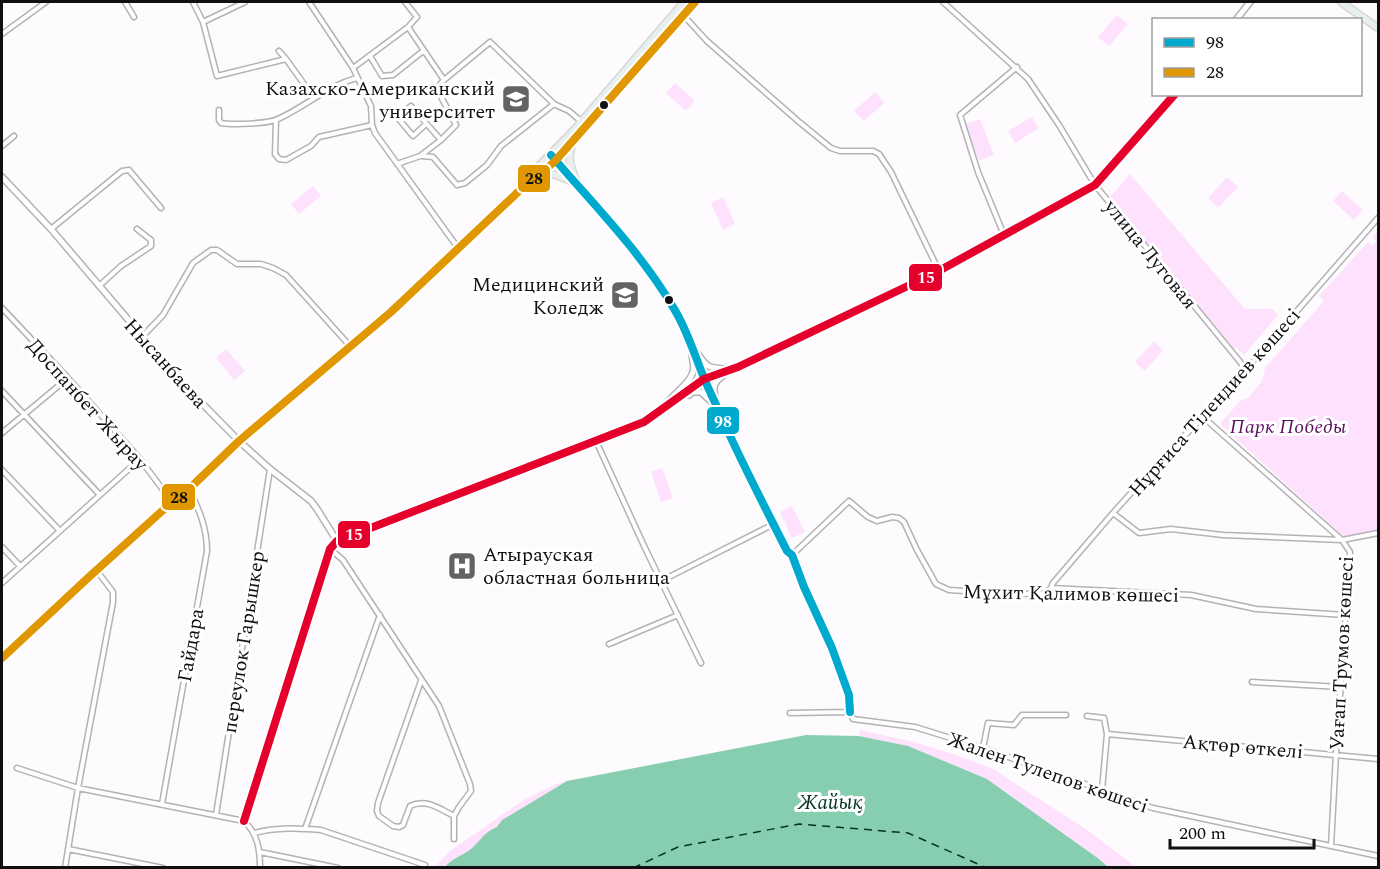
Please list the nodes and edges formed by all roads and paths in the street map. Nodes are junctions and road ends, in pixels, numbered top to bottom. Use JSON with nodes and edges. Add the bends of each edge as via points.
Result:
{"nodes":[{"id":1,"x":46,"y":2,"type":"edge"},
{"id":2,"x":125,"y":2,"type":"edge"},
{"id":3,"x":193,"y":2,"type":"edge"},
{"id":4,"x":245,"y":2,"type":"edge"},
{"id":5,"x":309,"y":2,"type":"edge"},
{"id":6,"x":405,"y":2,"type":"edge"},
{"id":7,"x":684,"y":2,"type":"edge"},
{"id":8,"x":695,"y":2,"type":"edge"},
{"id":9,"x":943,"y":2,"type":"edge"},
{"id":10,"x":1250,"y":2,"type":"edge"},
{"id":11,"x":1341,"y":2,"type":"edge"},
{"id":12,"x":683,"y":15,"type":"junction"},
{"id":13,"x":134,"y":17,"type":"dead end"},
{"id":14,"x":1238,"y":18,"type":"edge"},
{"id":15,"x":203,"y":22,"type":"junction"},
{"id":16,"x":408,"y":27,"type":"junction"},
{"id":17,"x":1377,"y":27,"type":"edge"},
{"id":18,"x":2,"y":34,"type":"edge"},
{"id":19,"x":279,"y":51,"type":"dead end"},
{"id":20,"x":423,"y":51,"type":"junction"},
{"id":21,"x":370,"y":56,"type":"junction"},
{"id":22,"x":286,"y":59,"type":"junction"},
{"id":23,"x":1017,"y":67,"type":"junction"},
{"id":24,"x":353,"y":68,"type":"junction"},
{"id":25,"x":357,"y":78,"type":"junction"},
{"id":26,"x":444,"y":80,"type":"junction"},
{"id":27,"x":1173,"y":96,"type":"edge"},
{"id":28,"x":314,"y":98,"type":"junction"},
{"id":29,"x":554,"y":104,"type":"junction"},
{"id":30,"x":219,"y":110,"type":"dead end"},
{"id":31,"x":276,"y":120,"type":"junction"},
{"id":32,"x":426,"y":124,"type":"junction"},
{"id":33,"x":584,"y":124,"type":"junction"},
{"id":34,"x":372,"y":125,"type":"junction"},
{"id":35,"x":14,"y":136,"type":"dead end"},
{"id":36,"x":441,"y":140,"type":"junction"},
{"id":37,"x":572,"y":142,"type":"junction"},
{"id":38,"x":2,"y":146,"type":"edge"},
{"id":39,"x":551,"y":155,"type":"junction"},
{"id":40,"x":420,"y":156,"type":"junction"},
{"id":41,"x":556,"y":160,"type":"junction"},
{"id":42,"x":397,"y":164,"type":"junction"},
{"id":43,"x":539,"y":176,"type":"junction"},
{"id":44,"x":2,"y":177,"type":"edge"},
{"id":45,"x":528,"y":182,"type":"junction"},
{"id":46,"x":577,"y":183,"type":"junction"},
{"id":47,"x":1095,"y":185,"type":"junction"},
{"id":48,"x":161,"y":208,"type":"dead end"},
{"id":49,"x":1378,"y":218,"type":"edge"},
{"id":50,"x":137,"y":229,"type":"dead end"},
{"id":51,"x":51,"y":230,"type":"junction"},
{"id":52,"x":1004,"y":236,"type":"junction"},
{"id":53,"x":458,"y":248,"type":"junction"},
{"id":54,"x":939,"y":271,"type":"junction"},
{"id":55,"x":99,"y":286,"type":"junction"},
{"id":56,"x":2,"y":308,"type":"edge"},
{"id":57,"x":142,"y":337,"type":"junction"},
{"id":58,"x":350,"y":347,"type":"junction"},
{"id":59,"x":692,"y":347,"type":"junction"},
{"id":60,"x":1246,"y":369,"type":"junction"},
{"id":61,"x":730,"y":370,"type":"junction"},
{"id":62,"x":68,"y":378,"type":"junction"},
{"id":63,"x":704,"y":379,"type":"junction"},
{"id":64,"x":2,"y":391,"type":"edge"},
{"id":65,"x":716,"y":406,"type":"junction"},
{"id":66,"x":664,"y":409,"type":"junction"},
{"id":67,"x":24,"y":415,"type":"junction"},
{"id":68,"x":1203,"y":417,"type":"junction"},
{"id":69,"x":2,"y":433,"type":"edge"},
{"id":70,"x":239,"y":441,"type":"junction"},
{"id":71,"x":596,"y":441,"type":"junction"},
{"id":72,"x":140,"y":459,"type":"junction"},
{"id":73,"x":270,"y":469,"type":"junction"},
{"id":74,"x":2,"y":470,"type":"edge"},
{"id":75,"x":189,"y":489,"type":"junction"},
{"id":76,"x":100,"y":495,"type":"junction"},
{"id":77,"x":172,"y":502,"type":"junction"},
{"id":78,"x":1113,"y":513,"type":"junction"},
{"id":79,"x":774,"y":524,"type":"junction"},
{"id":80,"x":60,"y":531,"type":"junction"},
{"id":81,"x":1378,"y":533,"type":"edge"},
{"id":82,"x":1342,"y":540,"type":"junction"},
{"id":83,"x":337,"y":541,"type":"junction"},
{"id":84,"x":2,"y":548,"type":"edge"},
{"id":85,"x":330,"y":549,"type":"junction"},
{"id":86,"x":792,"y":555,"type":"junction"},
{"id":87,"x":20,"y":566,"type":"junction"},
{"id":88,"x":96,"y":570,"type":"junction"},
{"id":89,"x":661,"y":581,"type":"junction"},
{"id":90,"x":2,"y":583,"type":"edge"},
{"id":91,"x":1051,"y":588,"type":"junction"},
{"id":92,"x":380,"y":615,"type":"junction"},
{"id":93,"x":678,"y":615,"type":"junction"},
{"id":94,"x":1346,"y":615,"type":"junction"},
{"id":95,"x":609,"y":644,"type":"dead end"},
{"id":96,"x":2,"y":658,"type":"edge"},
{"id":97,"x":701,"y":663,"type":"dead end"},
{"id":98,"x":421,"y":680,"type":"junction"},
{"id":99,"x":1252,"y":682,"type":"dead end"},
{"id":100,"x":1340,"y":687,"type":"junction"},
{"id":101,"x":850,"y":712,"type":"junction"},
{"id":102,"x":790,"y":713,"type":"dead end"},
{"id":103,"x":1066,"y":715,"type":"dead end"},
{"id":104,"x":1087,"y":716,"type":"dead end"},
{"id":105,"x":1107,"y":734,"type":"junction"},
{"id":106,"x":983,"y":748,"type":"junction"},
{"id":107,"x":1336,"y":754,"type":"junction"},
{"id":108,"x":1378,"y":759,"type":"edge"},
{"id":109,"x":17,"y":768,"type":"dead end"},
{"id":110,"x":78,"y":788,"type":"junction"},
{"id":111,"x":1102,"y":790,"type":"junction"},
{"id":112,"x":162,"y":804,"type":"junction"},
{"id":113,"x":216,"y":815,"type":"junction"},
{"id":114,"x":454,"y":816,"type":"junction"},
{"id":115,"x":244,"y":821,"type":"junction"},
{"id":116,"x":305,"y":829,"type":"junction"},
{"id":117,"x":254,"y":833,"type":"junction"},
{"id":118,"x":454,"y":839,"type":"dead end"},
{"id":119,"x":1331,"y":846,"type":"junction"},
{"id":120,"x":68,"y":849,"type":"junction"},
{"id":121,"x":260,"y":852,"type":"junction"},
{"id":122,"x":1378,"y":856,"type":"edge"},
{"id":123,"x":425,"y":865,"type":"dead end"},
{"id":124,"x":64,"y":867,"type":"edge"},
{"id":125,"x":163,"y":867,"type":"edge"},
{"id":126,"x":260,"y":867,"type":"edge"},
{"id":127,"x":338,"y":867,"type":"edge"}],
"edges":[{"from":1,"to":18,"type":"street"},
{"from":2,"to":13,"type":"street"},
{"from":3,"to":15,"type":"street"},
{"from":4,"to":15,"type":"street"},
{"from":5,"to":24,"type":"street"},
{"from":6,"to":16,"type":"street","via":[[417,17]]},
{"from":7,"to":33,"type":"main road"},
{"from":8,"to":12,"type":"main road"},
{"from":9,"to":23,"type":"street","name":"улица Луговая"},
{"from":10,"to":14,"type":"street"},
{"from":11,"to":17,"type":"main road"},
{"from":12,"to":33,"type":"main road"},
{"from":12,"to":54,"type":"street","via":[[707,41],[831,148],[879,154]]},
{"from":15,"to":22,"type":"street","via":[[217,75]]},
{"from":16,"to":20,"type":"street"},
{"from":16,"to":21,"type":"street"},
{"from":19,"to":22,"type":"street"},
{"from":20,"to":21,"type":"street","via":[[387,77],[382,76]]},
{"from":20,"to":26,"type":"street"},
{"from":21,"to":24,"type":"street"},
{"from":22,"to":28,"type":"street"},
{"from":23,"to":47,"type":"street","name":"улица Луговая","via":[[1059,125]]},
{"from":23,"to":52,"type":"street","via":[[960,115]]},
{"from":24,"to":25,"type":"street"},
{"from":25,"to":28,"type":"street"},
{"from":25,"to":34,"type":"street","via":[[371,106]]},
{"from":26,"to":29,"type":"street","via":[[490,42]]},
{"from":26,"to":36,"type":"street","via":[[437,88],[456,125]]},
{"from":27,"to":47,"type":"street"},
{"from":28,"to":31,"type":"street"},
{"from":29,"to":33,"type":"street"},
{"from":29,"to":40,"type":"street","via":[[501,146],[487,165],[465,183],[458,185],[433,157]]},
{"from":30,"to":31,"type":"street","via":[[221,123]]},
{"from":31,"to":34,"type":"street","via":[[275,154],[286,160],[319,138]]},
{"from":32,"to":32,"type":"street","via":[[411,106],[397,117],[413,136]]},
{"from":32,"to":36,"type":"street"},
{"from":33,"to":37,"type":"main road"},
{"from":33,"to":39,"type":"main road"},
{"from":34,"to":42,"type":"street"},
{"from":35,"to":38,"type":"street"},
{"from":36,"to":40,"type":"street"},
{"from":37,"to":41,"type":"main road"},
{"from":37,"to":46,"type":"main road","via":[[569,159]]},
{"from":39,"to":41,"type":"street"},
{"from":39,"to":45,"type":"main road"},
{"from":40,"to":42,"type":"street"},
{"from":41,"to":43,"type":"main road"},
{"from":41,"to":46,"type":"street"},
{"from":42,"to":53,"type":"street"},
{"from":43,"to":45,"type":"main road"},
{"from":43,"to":46,"type":"main road","via":[[555,174]]},
{"from":44,"to":51,"type":"street","name":"Нысанбаева"},
{"from":45,"to":53,"type":"main road"},
{"from":46,"to":59,"type":"street","via":[[655,279]]},
{"from":47,"to":52,"type":"street"},
{"from":47,"to":60,"type":"street","name":"улица Луговая"},
{"from":48,"to":51,"type":"street","via":[[129,170],[122,171]]},
{"from":49,"to":60,"type":"street","name":"Нұрғиса Тілендиев көшесі"},
{"from":50,"to":55,"type":"street","via":[[151,240],[151,246]]},
{"from":51,"to":55,"type":"street","name":"Нысанбаева"},
{"from":52,"to":54,"type":"street"},
{"from":53,"to":58,"type":"main road"},
{"from":54,"to":61,"type":"street"},
{"from":55,"to":57,"type":"street","name":"Нысанбаева"},
{"from":56,"to":62,"type":"street","name":"Доспанбет Жырау"},
{"from":57,"to":58,"type":"street","via":[[163,315],[193,263],[217,250],[237,264],[261,264],[286,275]]},
{"from":57,"to":70,"type":"street","name":"Нысанбаева"},
{"from":58,"to":70,"type":"main road"},
{"from":59,"to":61,"type":"street","via":[[706,366]]},
{"from":59,"to":63,"type":"street"},
{"from":59,"to":66,"type":"street","via":[[692,375]]},
{"from":60,"to":68,"type":"street","name":"Нұрғиса Тілендиев көшесі"},
{"from":61,"to":63,"type":"street"},
{"from":61,"to":65,"type":"street","via":[[713,387]]},
{"from":62,"to":67,"type":"street"},
{"from":62,"to":72,"type":"street","name":"Доспанбет Жырау"},
{"from":63,"to":65,"type":"street"},
{"from":63,"to":66,"type":"street"},
{"from":64,"to":67,"type":"street"},
{"from":65,"to":66,"type":"street","via":[[701,392],[693,392]]},
{"from":65,"to":79,"type":"street"},
{"from":66,"to":71,"type":"street","via":[[645,422]]},
{"from":67,"to":69,"type":"street"},
{"from":67,"to":76,"type":"street"},
{"from":68,"to":78,"type":"street","name":"Нұрғиса Тілендиев көшесі"},
{"from":68,"to":82,"type":"street","name":"Уағап Трумов көшесі"},
{"from":70,"to":73,"type":"street","name":"Нысанбаева"},
{"from":70,"to":75,"type":"main road"},
{"from":71,"to":83,"type":"street"},
{"from":71,"to":89,"type":"street"},
{"from":72,"to":76,"type":"street"},
{"from":72,"to":77,"type":"street","name":"Доспанбет Жырау"},
{"from":73,"to":83,"type":"street","name":"Нысанбаева","via":[[311,501]]},
{"from":73,"to":113,"type":"street","name":"переулок Гарышкер"},
{"from":74,"to":80,"type":"street"},
{"from":75,"to":77,"type":"main road"},
{"from":75,"to":112,"type":"street","name":"Гайдара","via":[[205,529],[207,551]]},
{"from":76,"to":80,"type":"street"},
{"from":77,"to":88,"type":"main road"},
{"from":78,"to":82,"type":"street","via":[[1139,533],[1172,529]]},
{"from":78,"to":91,"type":"street","name":"Нұрғиса Тілендиев көшесі"},
{"from":79,"to":86,"type":"street"},
{"from":79,"to":89,"type":"street"},
{"from":80,"to":87,"type":"street"},
{"from":81,"to":82,"type":"street"},
{"from":82,"to":94,"type":"street","name":"Уағап Трумов көшесі","via":[[1350,552]]},
{"from":83,"to":85,"type":"street"},
{"from":84,"to":87,"type":"street"},
{"from":85,"to":92,"type":"street","via":[[343,560]]},
{"from":85,"to":115,"type":"street"},
{"from":86,"to":91,"type":"street","name":"Мұхит Қалимов көшесі","via":[[849,501],[877,521],[899,518],[936,584],[949,590],[1035,594]]},
{"from":86,"to":101,"type":"street","via":[[832,648],[849,695]]},
{"from":87,"to":90,"type":"street"},
{"from":88,"to":96,"type":"main road"},
{"from":88,"to":110,"type":"street","via":[[114,596]]},
{"from":89,"to":93,"type":"street"},
{"from":91,"to":94,"type":"street","name":"Мұхит Қалимов көшесі","via":[[1191,596],[1256,609]]},
{"from":92,"to":98,"type":"street"},
{"from":92,"to":116,"type":"street"},
{"from":93,"to":95,"type":"street"},
{"from":93,"to":97,"type":"street"},
{"from":94,"to":100,"type":"street","name":"Уағап Трумов көшесі"},
{"from":98,"to":114,"type":"street","via":[[439,706],[470,784],[471,791]]},
{"from":98,"to":114,"type":"street","via":[[378,803],[378,816],[399,827],[410,806],[429,803]]},
{"from":99,"to":100,"type":"street"},
{"from":100,"to":107,"type":"street","name":"Уағап Трумов көшесі"},
{"from":101,"to":102,"type":"street","name":"Жален Тулепов көшесі"},
{"from":101,"to":106,"type":"street","name":"Жален Тулепов көшесі","via":[[853,719],[915,727]]},
{"from":103,"to":106,"type":"street","via":[[1022,715],[1014,725],[988,723]]},
{"from":104,"to":105,"type":"street","via":[[1104,718]]},
{"from":105,"to":107,"type":"street","name":"Ақтөр өткелі"},
{"from":105,"to":111,"type":"street"},
{"from":106,"to":111,"type":"street","name":"Жален Тулепов көшесі"},
{"from":107,"to":108,"type":"street","name":"Ақтөр өткелі"},
{"from":107,"to":119,"type":"street","name":"Уағап Трумов көшесі"},
{"from":109,"to":110,"type":"street"},
{"from":110,"to":112,"type":"street"},
{"from":110,"to":120,"type":"street"},
{"from":111,"to":119,"type":"street","name":"Жален Тулепов көшесі","via":[[1152,808]]},
{"from":112,"to":113,"type":"street"},
{"from":113,"to":115,"type":"street"},
{"from":114,"to":118,"type":"street"},
{"from":115,"to":117,"type":"street"},
{"from":116,"to":117,"type":"street"},
{"from":116,"to":123,"type":"street","via":[[321,830]]},
{"from":117,"to":121,"type":"street"},
{"from":119,"to":122,"type":"street","name":"Жален Тулепов көшесі"},
{"from":120,"to":124,"type":"street"},
{"from":120,"to":125,"type":"street"},
{"from":121,"to":126,"type":"street"},
{"from":121,"to":127,"type":"street"}]}
